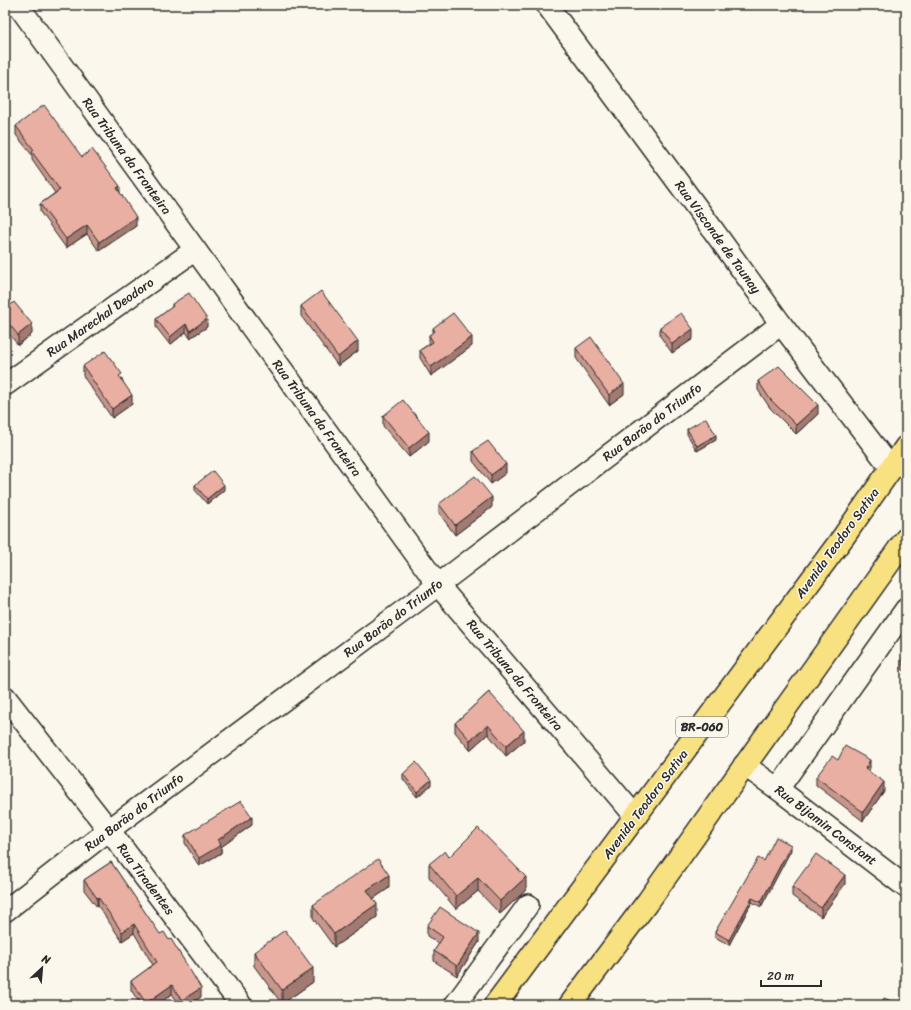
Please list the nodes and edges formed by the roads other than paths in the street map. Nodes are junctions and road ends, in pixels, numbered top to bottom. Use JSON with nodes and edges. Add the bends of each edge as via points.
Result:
{"nodes":[{"id":1,"x":18,"y":5,"type":"edge"},
{"id":2,"x":546,"y":5,"type":"edge"},
{"id":3,"x":195,"y":250,"type":"junction"},
{"id":4,"x":781,"y":324,"type":"junction"},
{"id":5,"x":5,"y":385,"type":"edge"},
{"id":6,"x":906,"y":447,"type":"edge"},
{"id":7,"x":891,"y":468,"type":"junction"},
{"id":8,"x":906,"y":540,"type":"edge"},
{"id":9,"x":438,"y":585,"type":"junction"},
{"id":10,"x":906,"y":609,"type":"edge"},
{"id":11,"x":5,"y":697,"type":"edge"},
{"id":12,"x":744,"y":765,"type":"junction"},
{"id":13,"x":778,"y":789,"type":"junction"},
{"id":14,"x":636,"y":817,"type":"junction"},
{"id":15,"x":109,"y":830,"type":"junction"},
{"id":16,"x":906,"y":887,"type":"edge"},
{"id":17,"x":528,"y":905,"type":"dead end"},
{"id":18,"x":5,"y":910,"type":"edge"},
{"id":19,"x":241,"y":1005,"type":"edge"},
{"id":20,"x":455,"y":1005,"type":"edge"},
{"id":21,"x":495,"y":1005,"type":"edge"},
{"id":22,"x":570,"y":1005,"type":"edge"}],
"edges":[{"from":1,"to":3,"type":"street","name":"Rua Tribuna da Fronteira"},
{"from":2,"to":4,"type":"street","name":"Rua Visconde de Taunay"},
{"from":3,"to":5,"type":"street","name":"Rua Marechal Deodoro"},
{"from":3,"to":9,"type":"street","name":"Rua Tribuna da Fronteira"},
{"from":4,"to":7,"type":"street","name":"Rua Visconde de Taunay"},
{"from":4,"to":9,"type":"street","name":"Rua Barão do Triunfo"},
{"from":6,"to":7,"type":"main road","name":"Avenida Teodoro Sativa","number":"BR-060"},
{"from":7,"to":14,"type":"main road","name":"Avenida Teodoro Sativa","number":"BR-060","via":[[844,536]]},
{"from":8,"to":12,"type":"main road"},
{"from":9,"to":14,"type":"street","name":"Rua Tribuna da Fronteira"},
{"from":9,"to":15,"type":"street","name":"Rua Barão do Triunfo"},
{"from":10,"to":13,"type":"street"},
{"from":11,"to":15,"type":"street","name":"Rua Tiradentes"},
{"from":12,"to":13,"type":"street","name":"Rua Bijamin Constant"},
{"from":12,"to":22,"type":"main road","via":[[649,900]]},
{"from":13,"to":16,"type":"street","name":"Rua Bijamin Constant"},
{"from":14,"to":21,"type":"main road","name":"Avenida Teodoro Sativa","number":"BR-060"},
{"from":15,"to":18,"type":"street","name":"Rua Barão do Triunfo"},
{"from":15,"to":19,"type":"street","name":"Rua Tiradentes"},
{"from":17,"to":20,"type":"street"}]}
